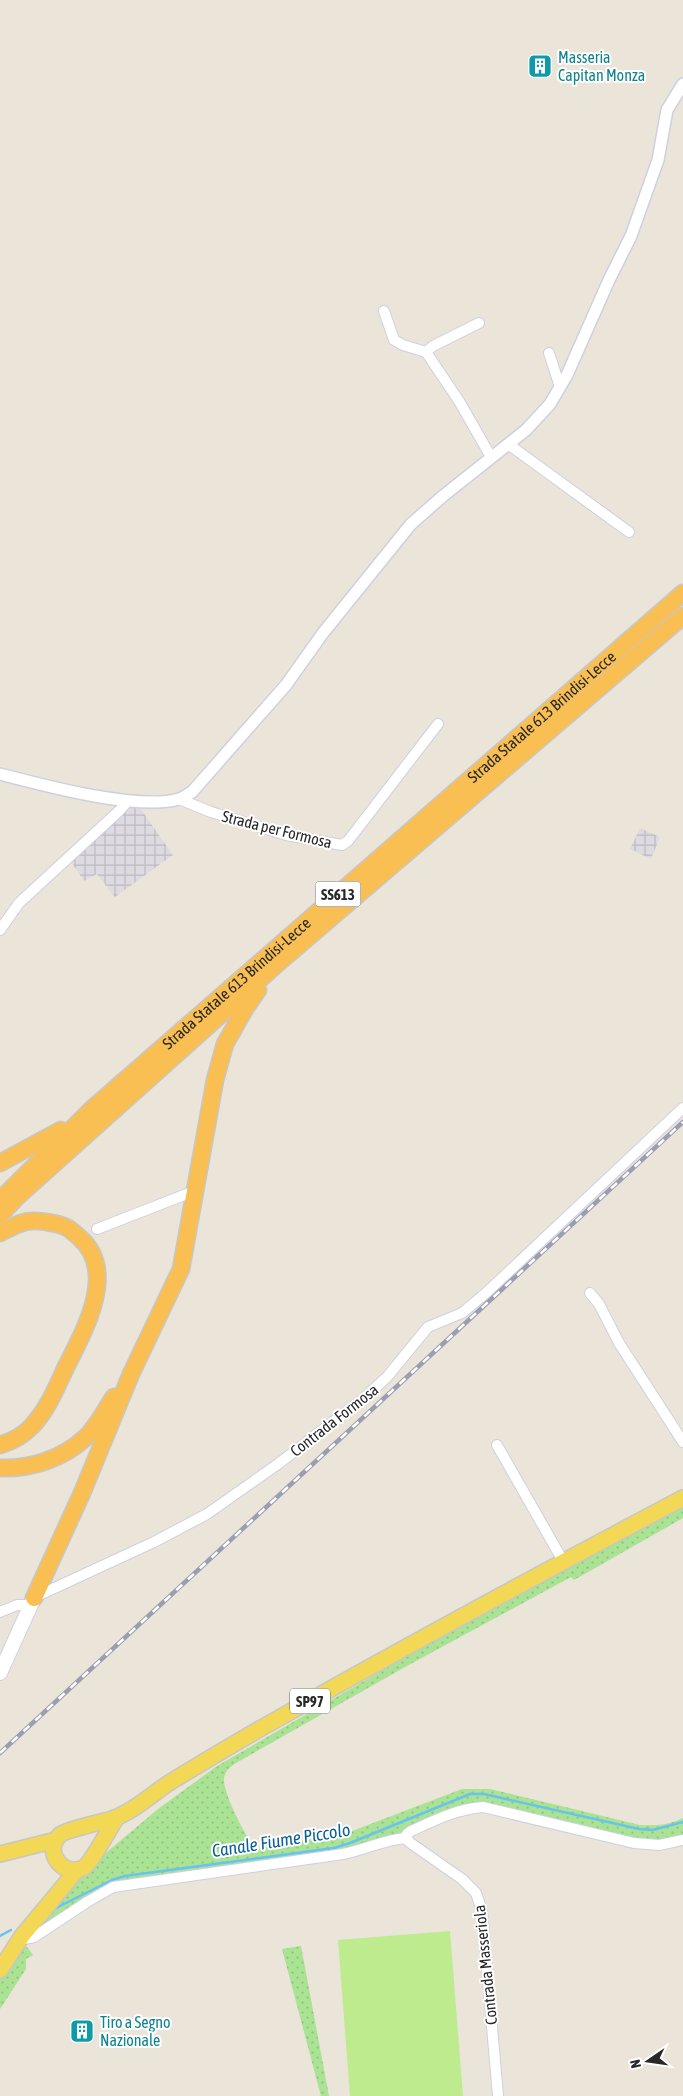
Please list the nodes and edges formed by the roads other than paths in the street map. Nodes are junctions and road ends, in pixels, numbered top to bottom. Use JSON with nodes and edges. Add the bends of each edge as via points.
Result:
{"nodes":[{"id":1,"x":683,"y":84,"type":"edge"},
{"id":2,"x":384,"y":311,"type":"dead end"},
{"id":3,"x":479,"y":323,"type":"dead end"},
{"id":4,"x":426,"y":352,"type":"junction"},
{"id":5,"x":549,"y":352,"type":"dead end"},
{"id":6,"x":560,"y":387,"type":"junction"},
{"id":7,"x":508,"y":444,"type":"junction"},
{"id":8,"x":492,"y":457,"type":"junction"},
{"id":9,"x":629,"y":532,"type":"dead end"},
{"id":10,"x":683,"y":593,"type":"edge"},
{"id":11,"x":683,"y":616,"type":"edge"},
{"id":12,"x":438,"y":724,"type":"dead end"},
{"id":13,"x":0,"y":774,"type":"edge"},
{"id":14,"x":179,"y":799,"type":"junction"},
{"id":15,"x":128,"y":801,"type":"junction"},
{"id":16,"x":0,"y":930,"type":"edge"},
{"id":17,"x":277,"y":964,"type":"junction"},
{"id":18,"x":92,"y":1108,"type":"junction"},
{"id":19,"x":683,"y":1108,"type":"edge"},
{"id":20,"x":0,"y":1163,"type":"edge"},
{"id":21,"x":197,"y":1190,"type":"junction"},
{"id":22,"x":0,"y":1200,"type":"edge"},
{"id":23,"x":0,"y":1215,"type":"edge"},
{"id":24,"x":97,"y":1229,"type":"dead end"},
{"id":25,"x":0,"y":1233,"type":"edge"},
{"id":26,"x":590,"y":1293,"type":"dead end"},
{"id":27,"x":131,"y":1374,"type":"junction"},
{"id":28,"x":683,"y":1442,"type":"edge"},
{"id":29,"x":0,"y":1445,"type":"edge"},
{"id":30,"x":497,"y":1445,"type":"dead end"},
{"id":31,"x":0,"y":1468,"type":"edge"},
{"id":32,"x":683,"y":1498,"type":"edge"},
{"id":33,"x":563,"y":1561,"type":"junction"},
{"id":34,"x":32,"y":1602,"type":"junction"},
{"id":35,"x":0,"y":1612,"type":"edge"},
{"id":36,"x":0,"y":1673,"type":"edge"},
{"id":37,"x":118,"y":1817,"type":"junction"},
{"id":38,"x":77,"y":1830,"type":"junction"},
{"id":39,"x":406,"y":1838,"type":"junction"},
{"id":40,"x":56,"y":1840,"type":"junction"},
{"id":41,"x":683,"y":1840,"type":"edge"},
{"id":42,"x":94,"y":1853,"type":"junction"},
{"id":43,"x":0,"y":1854,"type":"edge"},
{"id":44,"x":59,"y":1864,"type":"junction"},
{"id":45,"x":77,"y":1870,"type":"junction"},
{"id":46,"x":54,"y":1897,"type":"junction"},
{"id":47,"x":19,"y":1940,"type":"junction"},
{"id":48,"x":0,"y":1970,"type":"edge"},
{"id":49,"x":498,"y":2096,"type":"edge"}],
"edges":[{"from":1,"to":6,"type":"street","name":"Strada per Formosa","via":[[667,110],[658,160],[631,236]]},
{"from":2,"to":4,"type":"street","via":[[394,340]]},
{"from":3,"to":4,"type":"street"},
{"from":4,"to":8,"type":"street"},
{"from":5,"to":6,"type":"street"},
{"from":6,"to":7,"type":"street","name":"Strada per Formosa","via":[[538,420]]},
{"from":7,"to":8,"type":"street","name":"Strada per Formosa"},
{"from":7,"to":9,"type":"street"},
{"from":8,"to":14,"type":"street","name":"Strada per Formosa","via":[[411,524],[258,719],[192,792]]},
{"from":10,"to":18,"type":"highway","name":"Strada Statale 613 Brindisi-Lecce","number":"SS613"},
{"from":11,"to":17,"type":"highway","name":"Strada Statale 613 Brindisi-Lecce","number":"SS613"},
{"from":12,"to":14,"type":"street","name":"Strada per Formosa","via":[[342,845],[286,835]]},
{"from":13,"to":15,"type":"street","name":"Strada per Formosa"},
{"from":14,"to":15,"type":"street","name":"Strada per Formosa"},
{"from":15,"to":16,"type":"street","via":[[18,903]]},
{"from":17,"to":21,"type":"highway","via":[[246,1007],[225,1044],[215,1080]]},
{"from":17,"to":23,"type":"highway","name":"Strada Statale 613 Brindisi-Lecce","number":"SS613"},
{"from":18,"to":20,"type":"highway","via":[[50,1137]]},
{"from":18,"to":22,"type":"highway","name":"Strada Statale 613 Brindisi-Lecce","number":"SS613"},
{"from":19,"to":34,"type":"street","name":"Contrada Formosa","via":[[486,1292],[462,1313],[428,1327],[387,1377],[363,1399],[278,1464],[207,1514]]},
{"from":21,"to":24,"type":"street"},
{"from":21,"to":27,"type":"highway","via":[[182,1269]]},
{"from":25,"to":29,"type":"highway","via":[[20,1222],[39,1220],[67,1226],[88,1245],[96,1266],[96,1294],[86,1325],[45,1412],[21,1436]]},
{"from":26,"to":28,"type":"street"},
{"from":27,"to":31,"type":"highway","via":[[86,1437],[71,1448],[35,1465]]},
{"from":27,"to":34,"type":"highway"},
{"from":30,"to":33,"type":"street"},
{"from":32,"to":33,"type":"main road","number":"SP97"},
{"from":33,"to":37,"type":"main road","number":"SP97","via":[[226,1749]]},
{"from":34,"to":35,"type":"street","name":"Contrada Formosa"},
{"from":34,"to":36,"type":"main road"},
{"from":37,"to":38,"type":"main road","number":"SP97"},
{"from":37,"to":42,"type":"main road","number":"SP97"},
{"from":38,"to":40,"type":"main road","via":[[65,1831]]},
{"from":38,"to":42,"type":"main road","via":[[92,1841]]},
{"from":39,"to":41,"type":"street","via":[[411,1831],[442,1817],[483,1807],[634,1843],[659,1845]]},
{"from":39,"to":47,"type":"street","via":[[394,1838],[344,1854],[113,1886],[34,1937]]},
{"from":39,"to":49,"type":"street","name":"Contrada Masseriola","via":[[476,1893],[482,1911]]},
{"from":40,"to":43,"type":"main road"},
{"from":40,"to":44,"type":"main road","via":[[54,1853]]},
{"from":42,"to":45,"type":"main road","via":[[88,1864]]},
{"from":44,"to":45,"type":"main road"},
{"from":44,"to":46,"type":"main road"},
{"from":45,"to":46,"type":"main road"},
{"from":46,"to":47,"type":"main road"},
{"from":47,"to":48,"type":"main road"}]}
